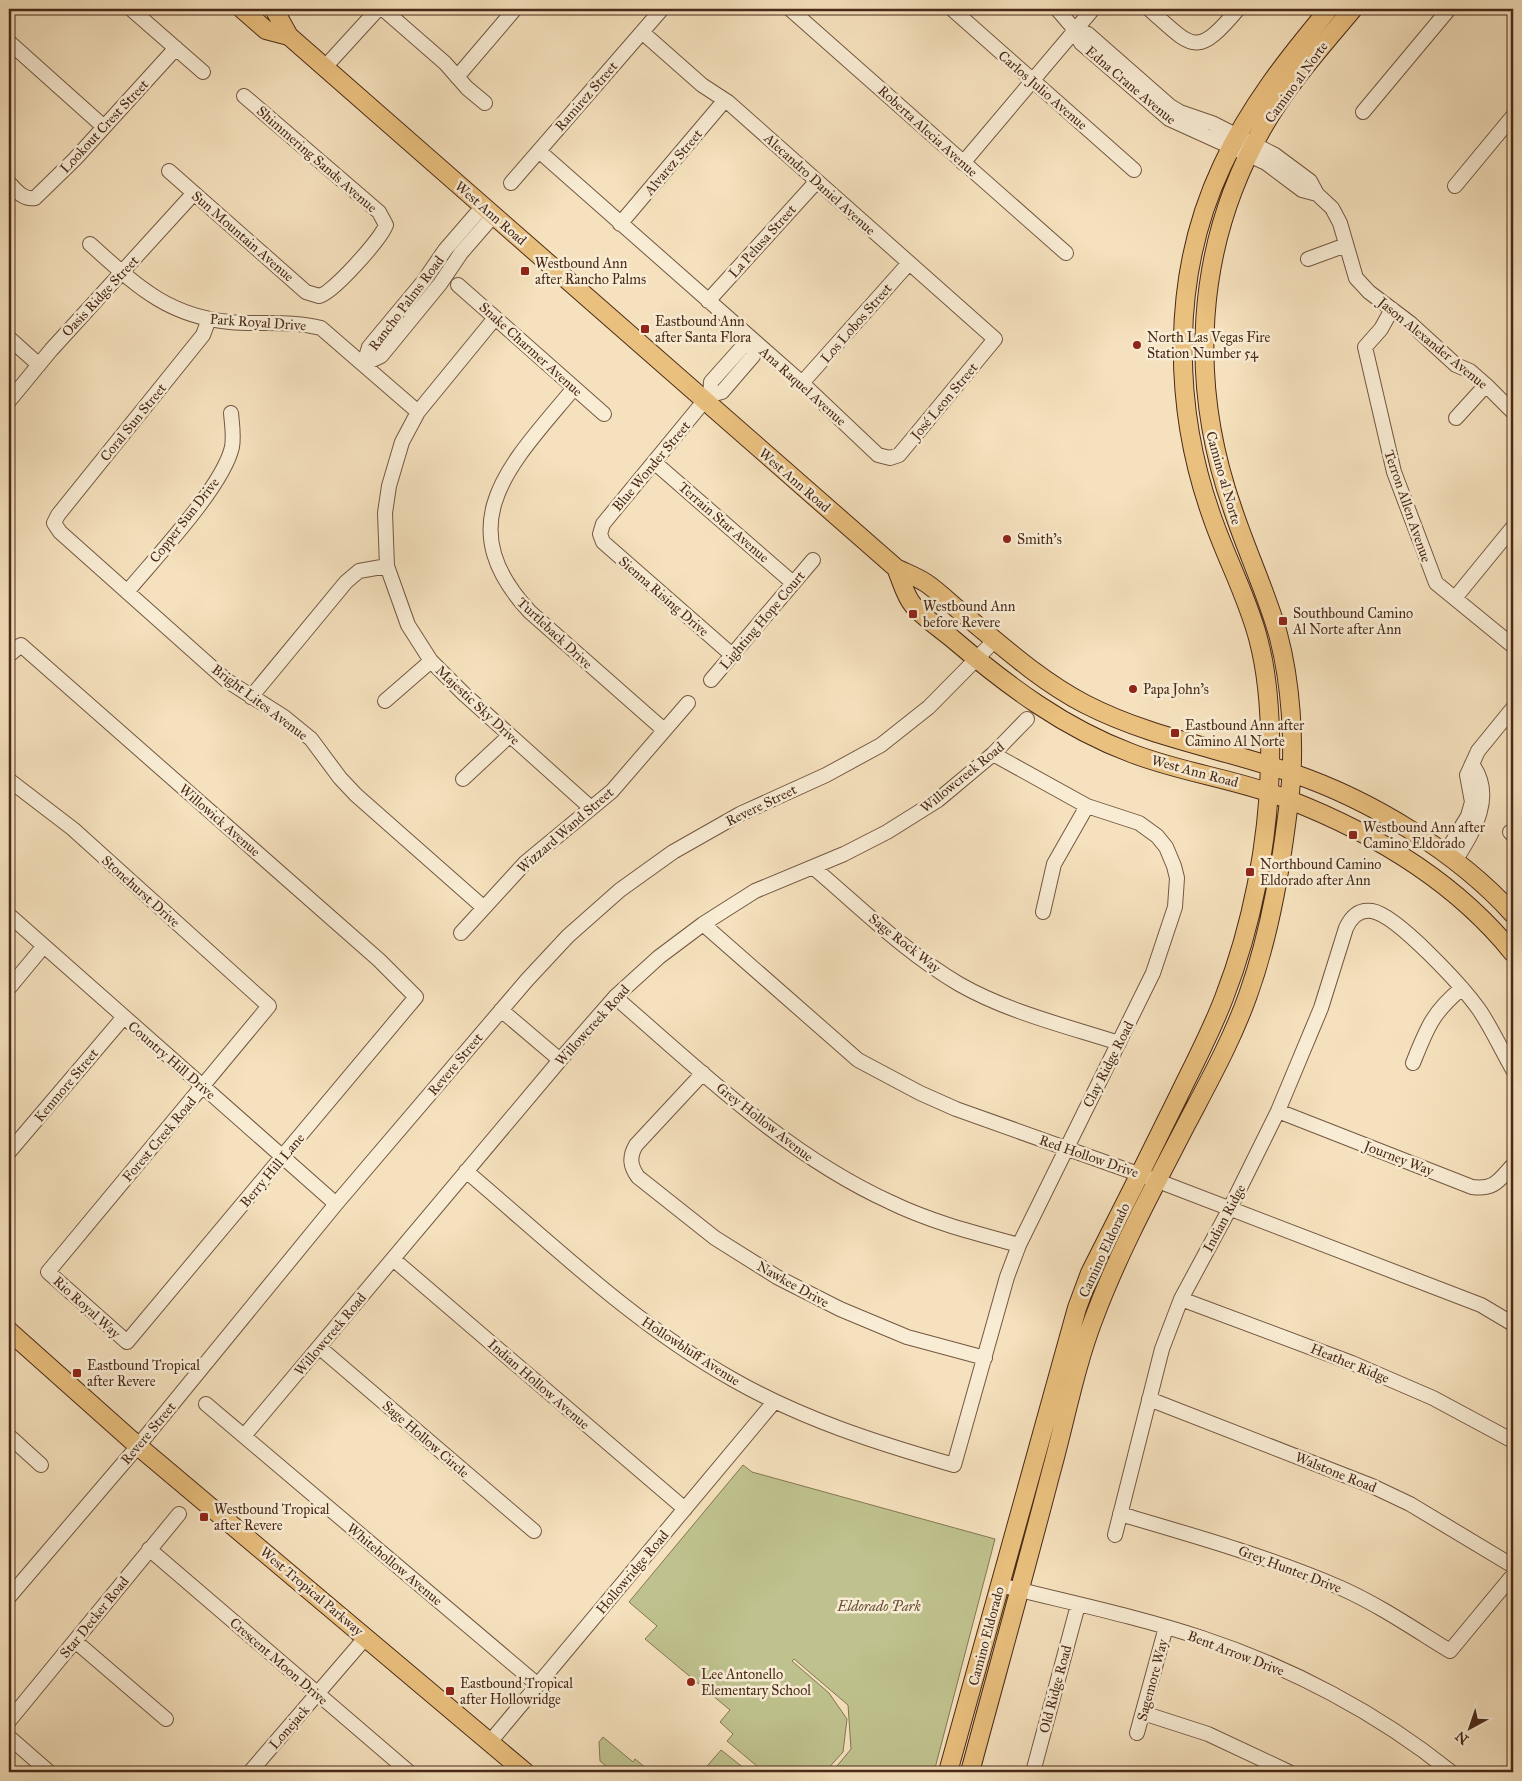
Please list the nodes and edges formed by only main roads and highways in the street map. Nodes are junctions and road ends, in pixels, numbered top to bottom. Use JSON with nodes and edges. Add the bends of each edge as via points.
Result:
{"nodes":[{"id":1,"x":242,"y":9,"type":"edge"},
{"id":2,"x":274,"y":9,"type":"edge"},
{"id":3,"x":1329,"y":9,"type":"edge"},
{"id":4,"x":1353,"y":9,"type":"edge"},
{"id":5,"x":289,"y":36,"type":"junction"},
{"id":6,"x":1202,"y":487,"type":"junction"},
{"id":7,"x":1244,"y":540,"type":"junction"},
{"id":8,"x":1225,"y":549,"type":"junction"},
{"id":9,"x":896,"y":568,"type":"junction"},
{"id":10,"x":1273,"y":621,"type":"junction"},
{"id":11,"x":1270,"y":766,"type":"junction"},
{"id":12,"x":1292,"y":773,"type":"junction"},
{"id":13,"x":1268,"y":792,"type":"junction"},
{"id":14,"x":1289,"y":800,"type":"junction"},
{"id":15,"x":1513,"y":914,"type":"edge"},
{"id":16,"x":1513,"y":953,"type":"edge"},
{"id":17,"x":9,"y":1331,"type":"edge"},
{"id":18,"x":525,"y":1772,"type":"edge"},
{"id":19,"x":948,"y":1772,"type":"edge"},
{"id":20,"x":970,"y":1772,"type":"edge"}],
"edges":[{"from":1,"to":5,"type":"main road","name":"West Ann Road","via":[[266,30]]},
{"from":2,"to":5,"type":"main road","name":"West Ann Road"},
{"from":3,"to":6,"type":"main road","name":"Camino al Norte","via":[[1278,71],[1234,142],[1221,168],[1199,232],[1188,290],[1183,366],[1188,427]]},
{"from":4,"to":7,"type":"main road","name":"Camino al Norte","via":[[1298,75],[1251,150],[1232,195],[1214,259],[1203,348],[1209,426],[1225,488]]},
{"from":5,"to":9,"type":"main road","name":"West Ann Road","via":[[488,211],[708,397]]},
{"from":6,"to":7,"type":"main road","via":[[1215,497],[1231,536]]},
{"from":6,"to":8,"type":"main road","name":"Camino al Norte"},
{"from":7,"to":10,"type":"main road","name":"Camino al Norte"},
{"from":8,"to":10,"type":"main road","via":[[1234,554],[1244,568],[1257,599]]},
{"from":8,"to":11,"type":"main road","name":"Camino al Norte","via":[[1258,637],[1268,703]]},
{"from":9,"to":11,"type":"main road","name":"West Ann Road","via":[[926,583],[1056,687],[1118,720],[1168,738]]},
{"from":9,"to":13,"type":"main road","name":"West Ann Road","via":[[913,605],[1026,697],[1106,742],[1160,762]]},
{"from":10,"to":12,"type":"main road","name":"Camino al Norte","via":[[1284,664]]},
{"from":11,"to":12,"type":"main road","name":"West Ann Road"},
{"from":11,"to":13,"type":"main road","name":"Camino Eldorado"},
{"from":12,"to":14,"type":"main road","name":"Camino al Norte"},
{"from":12,"to":15,"type":"main road","name":"West Ann Road","via":[[1370,808],[1450,858]]},
{"from":13,"to":14,"type":"main road","name":"West Ann Road"},
{"from":13,"to":19,"type":"main road","name":"Camino Eldorado","via":[[1253,897],[1233,971],[1211,1029],[1090,1273],[1077,1308]]},
{"from":14,"to":16,"type":"main road","name":"West Ann Road","via":[[1331,818],[1413,863],[1463,901]]},
{"from":14,"to":20,"type":"main road","name":"Camino Eldorado","via":[[1276,888],[1247,996],[1218,1064],[1119,1258],[1091,1326]]},
{"from":17,"to":18,"type":"main road","name":"West Tropical Parkway","via":[[138,1446]]}]}
